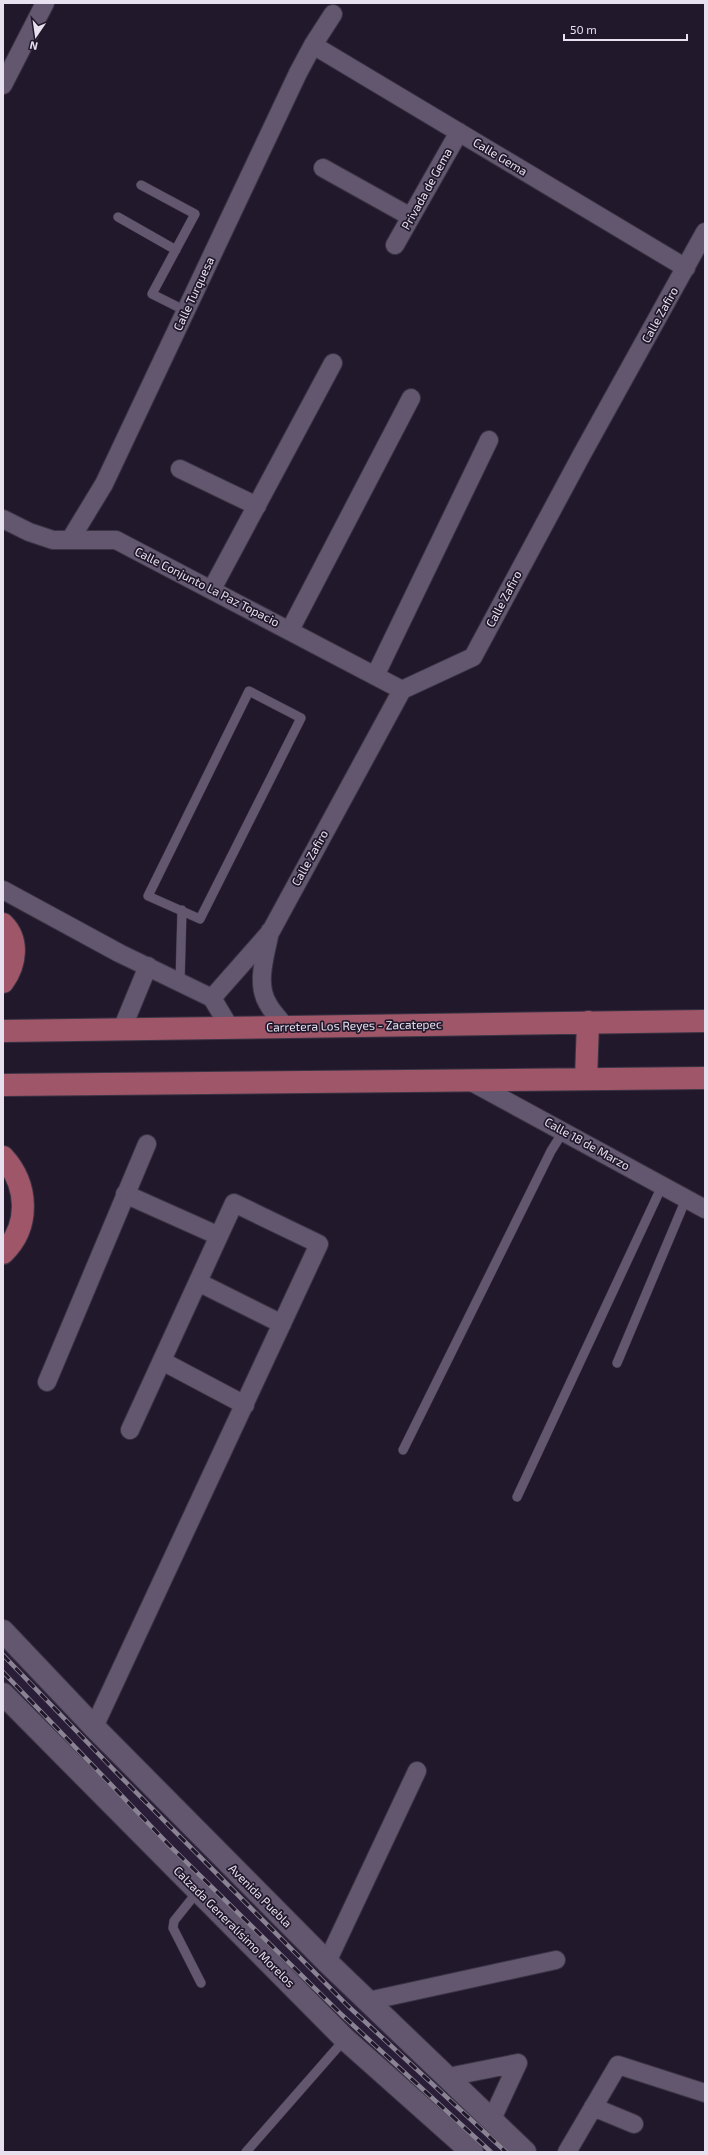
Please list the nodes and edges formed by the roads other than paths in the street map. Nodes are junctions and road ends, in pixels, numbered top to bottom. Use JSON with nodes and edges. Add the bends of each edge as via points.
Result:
{"nodes":[{"id":1,"x":45,"y":3,"type":"edge"},
{"id":2,"x":333,"y":14,"type":"dead end"},
{"id":3,"x":313,"y":45,"type":"junction"},
{"id":4,"x":3,"y":85,"type":"edge"},
{"id":5,"x":459,"y":132,"type":"junction"},
{"id":6,"x":323,"y":168,"type":"dead end"},
{"id":7,"x":141,"y":185,"type":"dead end"},
{"id":8,"x":118,"y":217,"type":"dead end"},
{"id":9,"x":411,"y":217,"type":"junction"},
{"id":10,"x":705,"y":232,"type":"edge"},
{"id":11,"x":395,"y":245,"type":"dead end"},
{"id":12,"x":176,"y":250,"type":"junction"},
{"id":13,"x":701,"y":251,"type":"edge"},
{"id":14,"x":686,"y":268,"type":"junction"},
{"id":15,"x":186,"y":311,"type":"junction"},
{"id":16,"x":333,"y":363,"type":"dead end"},
{"id":17,"x":411,"y":398,"type":"dead end"},
{"id":18,"x":489,"y":440,"type":"dead end"},
{"id":19,"x":180,"y":468,"type":"dead end"},
{"id":20,"x":257,"y":506,"type":"junction"},
{"id":21,"x":3,"y":519,"type":"edge"},
{"id":22,"x":70,"y":540,"type":"junction"},
{"id":23,"x":212,"y":589,"type":"junction"},
{"id":24,"x":290,"y":630,"type":"junction"},
{"id":25,"x":374,"y":676,"type":"junction"},
{"id":26,"x":402,"y":690,"type":"junction"},
{"id":27,"x":3,"y":890,"type":"edge"},
{"id":28,"x":182,"y":910,"type":"junction"},
{"id":29,"x":3,"y":924,"type":"edge"},
{"id":30,"x":270,"y":931,"type":"junction"},
{"id":31,"x":148,"y":966,"type":"junction"},
{"id":32,"x":3,"y":982,"type":"edge"},
{"id":33,"x":180,"y":982,"type":"junction"},
{"id":34,"x":212,"y":998,"type":"junction"},
{"id":35,"x":705,"y":1021,"type":"edge"},
{"id":36,"x":588,"y":1022,"type":"junction"},
{"id":37,"x":285,"y":1026,"type":"junction"},
{"id":38,"x":230,"y":1028,"type":"junction"},
{"id":39,"x":122,"y":1029,"type":"junction"},
{"id":40,"x":3,"y":1031,"type":"edge"},
{"id":41,"x":705,"y":1078,"type":"edge"},
{"id":42,"x":586,"y":1079,"type":"junction"},
{"id":43,"x":468,"y":1080,"type":"junction"},
{"id":44,"x":3,"y":1085,"type":"edge"},
{"id":45,"x":563,"y":1132,"type":"junction"},
{"id":46,"x":147,"y":1144,"type":"dead end"},
{"id":47,"x":3,"y":1157,"type":"edge"},
{"id":48,"x":662,"y":1186,"type":"junction"},
{"id":49,"x":125,"y":1194,"type":"junction"},
{"id":50,"x":686,"y":1199,"type":"junction"},
{"id":51,"x":705,"y":1209,"type":"edge"},
{"id":52,"x":219,"y":1236,"type":"junction"},
{"id":53,"x":3,"y":1253,"type":"edge"},
{"id":54,"x":198,"y":1282,"type":"junction"},
{"id":55,"x":282,"y":1324,"type":"junction"},
{"id":56,"x":162,"y":1360,"type":"junction"},
{"id":57,"x":618,"y":1363,"type":"dead end"},
{"id":58,"x":47,"y":1382,"type":"dead end"},
{"id":59,"x":245,"y":1405,"type":"junction"},
{"id":60,"x":130,"y":1430,"type":"dead end"},
{"id":61,"x":403,"y":1450,"type":"dead end"},
{"id":62,"x":516,"y":1497,"type":"dead end"},
{"id":63,"x":3,"y":1632,"type":"edge"},
{"id":64,"x":3,"y":1694,"type":"edge"},
{"id":65,"x":94,"y":1728,"type":"junction"},
{"id":66,"x":417,"y":1771,"type":"dead end"},
{"id":67,"x":198,"y":1891,"type":"junction"},
{"id":68,"x":556,"y":1960,"type":"dead end"},
{"id":69,"x":327,"y":1962,"type":"junction"},
{"id":70,"x":201,"y":1983,"type":"dead end"},
{"id":71,"x":368,"y":2001,"type":"junction"},
{"id":72,"x":345,"y":2039,"type":"junction"},
{"id":73,"x":448,"y":2077,"type":"junction"},
{"id":74,"x":705,"y":2093,"type":"edge"},
{"id":75,"x":593,"y":2107,"type":"junction"},
{"id":76,"x":492,"y":2119,"type":"junction"},
{"id":77,"x":634,"y":2124,"type":"dead end"},
{"id":78,"x":246,"y":2152,"type":"edge"},
{"id":79,"x":472,"y":2152,"type":"edge"},
{"id":80,"x":525,"y":2152,"type":"edge"},
{"id":81,"x":567,"y":2152,"type":"edge"}],
"edges":[{"from":1,"to":4,"type":"street"},
{"from":2,"to":3,"type":"street","name":"Calle Turquesa"},
{"from":3,"to":5,"type":"street","name":"Calle Gema"},
{"from":3,"to":15,"type":"street","name":"Calle Turquesa"},
{"from":5,"to":9,"type":"street","name":"Privada de Gema"},
{"from":5,"to":14,"type":"street","name":"Calle Gema"},
{"from":6,"to":9,"type":"street"},
{"from":7,"to":12,"type":"lane","via":[[195,214]]},
{"from":8,"to":12,"type":"lane"},
{"from":9,"to":11,"type":"street","name":"Privada de Gema"},
{"from":10,"to":13,"type":"street","name":"Calle Zafiro"},
{"from":12,"to":15,"type":"lane","via":[[152,294]]},
{"from":13,"to":14,"type":"street","name":"Calle Zafiro"},
{"from":14,"to":26,"type":"street","name":"Calle Zafiro","via":[[577,462],[473,657]]},
{"from":15,"to":22,"type":"street","name":"Calle Turquesa","via":[[104,484]]},
{"from":16,"to":20,"type":"street"},
{"from":17,"to":24,"type":"street"},
{"from":18,"to":25,"type":"street"},
{"from":19,"to":20,"type":"street"},
{"from":20,"to":23,"type":"street"},
{"from":21,"to":22,"type":"street","name":"Calle Conjunto La Paz Topacio","via":[[53,540]]},
{"from":22,"to":23,"type":"street","name":"Calle Conjunto La Paz Topacio","via":[[116,540]]},
{"from":23,"to":24,"type":"street","name":"Calle Conjunto La Paz Topacio"},
{"from":24,"to":25,"type":"street","name":"Calle Conjunto La Paz Topacio"},
{"from":25,"to":26,"type":"street","name":"Calle Conjunto La Paz Topacio"},
{"from":26,"to":30,"type":"street","name":"Calle Zafiro"},
{"from":27,"to":31,"type":"street"},
{"from":28,"to":28,"type":"lane","via":[[200,919],[301,718],[249,691],[148,896]]},
{"from":28,"to":33,"type":"lane"},
{"from":29,"to":32,"type":"main road","via":[[11,935],[14,947],[11,969]]},
{"from":30,"to":34,"type":"street","name":"Calle Zafiro"},
{"from":30,"to":37,"type":"street","name":"Calle Zafiro","via":[[262,988],[268,1004]]},
{"from":31,"to":33,"type":"street"},
{"from":31,"to":39,"type":"street"},
{"from":33,"to":34,"type":"street"},
{"from":34,"to":38,"type":"street"},
{"from":35,"to":36,"type":"main road","name":"Carretera Los Reyes - Zacatepec"},
{"from":36,"to":37,"type":"main road","name":"Carretera Los Reyes - Zacatepec"},
{"from":36,"to":42,"type":"main road"},
{"from":37,"to":38,"type":"main road","name":"Carretera Los Reyes - Zacatepec"},
{"from":38,"to":39,"type":"main road","name":"Carretera Los Reyes - Zacatepec"},
{"from":39,"to":40,"type":"main road","name":"Carretera Los Reyes - Zacatepec"},
{"from":41,"to":42,"type":"main road"},
{"from":42,"to":43,"type":"main road"},
{"from":43,"to":44,"type":"main road"},
{"from":43,"to":45,"type":"street","name":"Calle 18 de Marzo"},
{"from":45,"to":48,"type":"street","name":"Calle 18 de Marzo"},
{"from":45,"to":61,"type":"lane","via":[[551,1150]]},
{"from":46,"to":49,"type":"street"},
{"from":47,"to":53,"type":"main road","via":[[20,1184],[23,1210],[19,1230]]},
{"from":48,"to":50,"type":"street","name":"Calle 18 de Marzo"},
{"from":48,"to":62,"type":"lane"},
{"from":49,"to":52,"type":"street"},
{"from":49,"to":58,"type":"street"},
{"from":50,"to":51,"type":"street","name":"Calle 18 de Marzo"},
{"from":50,"to":57,"type":"lane"},
{"from":52,"to":54,"type":"street"},
{"from":52,"to":55,"type":"street","via":[[234,1203],[319,1244]]},
{"from":54,"to":55,"type":"street"},
{"from":54,"to":56,"type":"street"},
{"from":55,"to":59,"type":"street"},
{"from":56,"to":59,"type":"street"},
{"from":56,"to":60,"type":"street"},
{"from":59,"to":65,"type":"street"},
{"from":63,"to":65,"type":"main road","name":"Avenida Puebla"},
{"from":64,"to":67,"type":"main road","name":"Calzada Generalísimo Morelos"},
{"from":65,"to":69,"type":"main road","name":"Avenida Puebla"},
{"from":66,"to":69,"type":"street"},
{"from":67,"to":70,"type":"lane","via":[[174,1921],[173,1928]]},
{"from":67,"to":72,"type":"main road","name":"Calzada Generalísimo Morelos"},
{"from":68,"to":71,"type":"street"},
{"from":69,"to":71,"type":"main road","name":"Avenida Puebla"},
{"from":71,"to":73,"type":"main road","name":"Avenida Puebla"},
{"from":72,"to":78,"type":"lane"},
{"from":72,"to":79,"type":"main road","name":"Calzada Generalísimo Morelos"},
{"from":73,"to":76,"type":"main road","name":"Avenida Puebla"},
{"from":73,"to":76,"type":"street","via":[[518,2063]]},
{"from":74,"to":75,"type":"street","via":[[618,2065]]},
{"from":75,"to":77,"type":"street"},
{"from":75,"to":81,"type":"street"},
{"from":76,"to":80,"type":"main road","name":"Avenida Puebla"}]}
